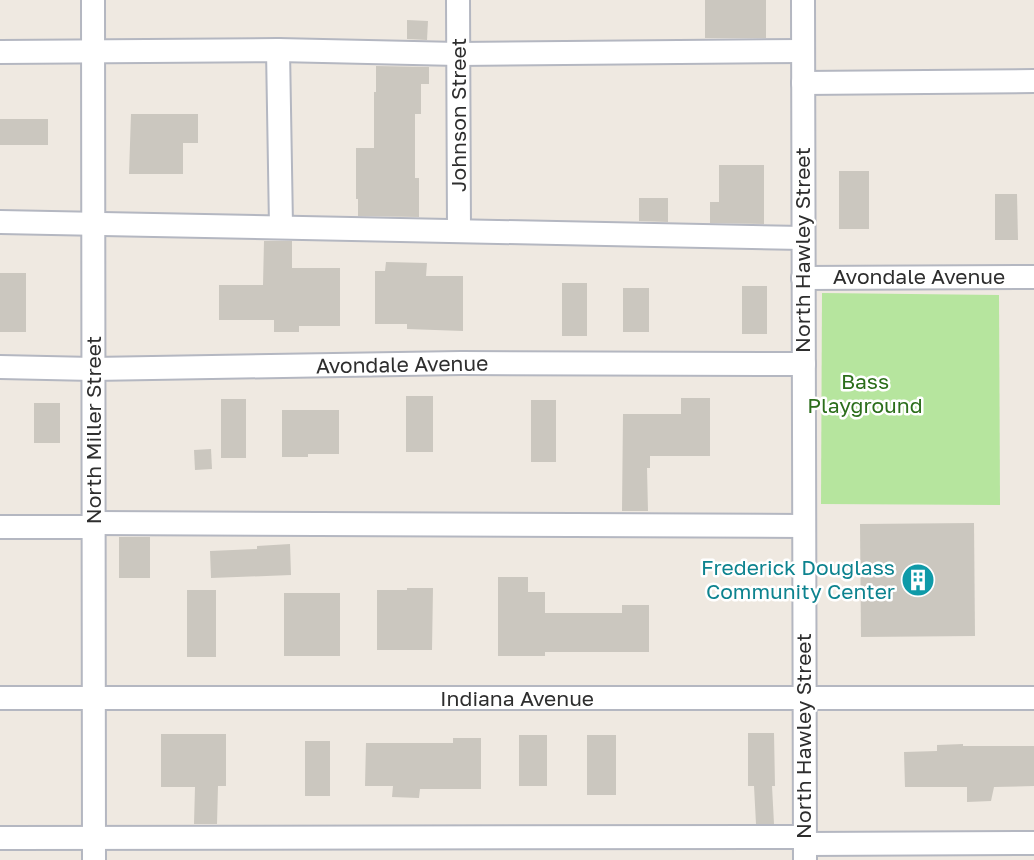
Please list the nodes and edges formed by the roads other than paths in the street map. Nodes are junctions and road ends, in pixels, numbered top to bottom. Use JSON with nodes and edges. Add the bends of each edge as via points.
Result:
{"nodes":[{"id":1,"x":93,"y":0,"type":"edge"},
{"id":2,"x":458,"y":0,"type":"edge"},
{"id":3,"x":803,"y":0,"type":"edge"},
{"id":4,"x":278,"y":50,"type":"junction"},
{"id":5,"x":0,"y":51,"type":"edge"},
{"id":6,"x":92,"y":51,"type":"junction"},
{"id":7,"x":803,"y":51,"type":"junction"},
{"id":8,"x":458,"y":54,"type":"junction"},
{"id":9,"x":1034,"y":81,"type":"edge"},
{"id":10,"x":803,"y":83,"type":"junction"},
{"id":11,"x":0,"y":222,"type":"edge"},
{"id":12,"x":94,"y":225,"type":"junction"},
{"id":13,"x":281,"y":226,"type":"junction"},
{"id":14,"x":459,"y":231,"type":"junction"},
{"id":15,"x":803,"y":238,"type":"junction"},
{"id":16,"x":1034,"y":277,"type":"edge"},
{"id":17,"x":803,"y":278,"type":"junction"},
{"id":18,"x":804,"y":364,"type":"junction"},
{"id":19,"x":0,"y":367,"type":"edge"},
{"id":20,"x":93,"y":369,"type":"junction"},
{"id":21,"x":94,"y":525,"type":"junction"},
{"id":22,"x":804,"y":526,"type":"junction"},
{"id":23,"x":0,"y":527,"type":"edge"},
{"id":24,"x":0,"y":698,"type":"edge"},
{"id":25,"x":94,"y":698,"type":"junction"},
{"id":26,"x":1034,"y":698,"type":"edge"},
{"id":27,"x":803,"y":699,"type":"junction"},
{"id":28,"x":0,"y":838,"type":"edge"},
{"id":29,"x":1034,"y":843,"type":"edge"},
{"id":30,"x":805,"y":847,"type":"edge"},
{"id":31,"x":94,"y":849,"type":"edge"}],
"edges":[{"from":1,"to":6,"type":"street","name":"North Miller Street"},
{"from":2,"to":8,"type":"street","name":"Johnson Street"},
{"from":3,"to":7,"type":"street","name":"North Hawley Street"},
{"from":4,"to":6,"type":"street"},
{"from":4,"to":8,"type":"street"},
{"from":4,"to":13,"type":"street"},
{"from":5,"to":6,"type":"street"},
{"from":6,"to":12,"type":"street","name":"North Miller Street"},
{"from":7,"to":8,"type":"street"},
{"from":7,"to":10,"type":"street","name":"North Hawley Street"},
{"from":8,"to":14,"type":"street","name":"Johnson Street"},
{"from":9,"to":10,"type":"street"},
{"from":10,"to":15,"type":"street","name":"North Hawley Street"},
{"from":11,"to":12,"type":"street"},
{"from":12,"to":13,"type":"street"},
{"from":12,"to":20,"type":"street","name":"North Miller Street"},
{"from":13,"to":14,"type":"street"},
{"from":14,"to":15,"type":"street"},
{"from":15,"to":17,"type":"street","name":"North Hawley Street"},
{"from":16,"to":17,"type":"street","name":"Avondale Avenue"},
{"from":17,"to":18,"type":"street","name":"North Hawley Street"},
{"from":18,"to":20,"type":"street","name":"Avondale Avenue","via":[[461,363]]},
{"from":18,"to":22,"type":"street","name":"North Hawley Street"},
{"from":19,"to":20,"type":"street","name":"Avondale Avenue"},
{"from":20,"to":21,"type":"street","name":"North Miller Street"},
{"from":21,"to":22,"type":"street"},
{"from":21,"to":23,"type":"street"},
{"from":21,"to":25,"type":"street","name":"North Miller Street"},
{"from":22,"to":27,"type":"street","name":"North Hawley Street"},
{"from":24,"to":25,"type":"street","name":"Indiana Avenue"},
{"from":25,"to":27,"type":"street","name":"Indiana Avenue"},
{"from":25,"to":31,"type":"street","name":"North Miller Street"},
{"from":26,"to":27,"type":"street","name":"Indiana Avenue"},
{"from":27,"to":30,"type":"street","name":"North Hawley Street"},
{"from":28,"to":31,"type":"street"},
{"from":29,"to":30,"type":"street"},
{"from":30,"to":31,"type":"street"}]}
